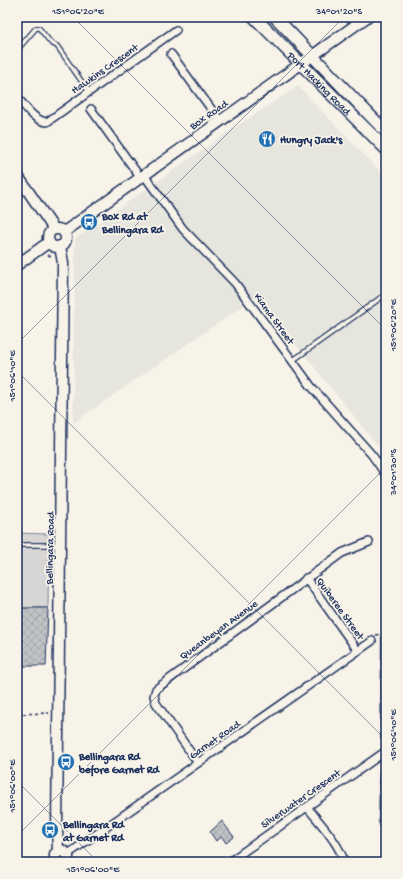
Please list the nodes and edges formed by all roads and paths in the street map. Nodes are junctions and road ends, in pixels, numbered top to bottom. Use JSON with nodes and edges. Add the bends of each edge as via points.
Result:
{"nodes":[{"id":1,"x":254,"y":17,"type":"edge"},
{"id":2,"x":275,"y":17,"type":"edge"},
{"id":3,"x":367,"y":17,"type":"edge"},
{"id":4,"x":176,"y":30,"type":"dead end"},
{"id":5,"x":17,"y":50,"type":"edge"},
{"id":6,"x":171,"y":54,"type":"dead end"},
{"id":7,"x":314,"y":55,"type":"junction"},
{"id":8,"x":302,"y":63,"type":"junction"},
{"id":9,"x":89,"y":92,"type":"junction"},
{"id":10,"x":17,"y":97,"type":"edge"},
{"id":11,"x":91,"y":109,"type":"dead end"},
{"id":12,"x":220,"y":121,"type":"junction"},
{"id":13,"x":386,"y":132,"type":"edge"},
{"id":14,"x":386,"y":149,"type":"edge"},
{"id":15,"x":17,"y":175,"type":"edge"},
{"id":16,"x":142,"y":176,"type":"junction"},
{"id":17,"x":54,"y":230,"type":"junction"},
{"id":18,"x":64,"y":232,"type":"junction"},
{"id":19,"x":49,"y":242,"type":"junction"},
{"id":20,"x":60,"y":246,"type":"junction"},
{"id":21,"x":48,"y":255,"type":"dead end"},
{"id":22,"x":53,"y":258,"type":"dead end"},
{"id":23,"x":17,"y":265,"type":"edge"},
{"id":24,"x":386,"y":294,"type":"edge"},
{"id":25,"x":20,"y":322,"type":"dead end"},
{"id":26,"x":17,"y":323,"type":"edge"},
{"id":27,"x":292,"y":361,"type":"junction"},
{"id":28,"x":386,"y":475,"type":"edge"},
{"id":29,"x":369,"y":542,"type":"dead end"},
{"id":30,"x":17,"y":545,"type":"edge"},
{"id":31,"x":61,"y":545,"type":"junction"},
{"id":32,"x":306,"y":578,"type":"junction"},
{"id":33,"x":386,"y":633,"type":"edge"},
{"id":34,"x":373,"y":638,"type":"joint"},
{"id":35,"x":358,"y":651,"type":"junction"},
{"id":36,"x":49,"y":713,"type":"dead end"},
{"id":37,"x":17,"y":714,"type":"edge"},
{"id":38,"x":385,"y":752,"type":"edge"},
{"id":39,"x":198,"y":763,"type":"junction"},
{"id":40,"x":307,"y":807,"type":"junction"},
{"id":41,"x":65,"y":855,"type":"edge"},
{"id":42,"x":54,"y":862,"type":"edge"},
{"id":43,"x":229,"y":862,"type":"edge"},
{"id":44,"x":344,"y":862,"type":"edge"}],
"edges":[{"from":1,"to":8,"type":"main road","name":"Port Hacking Road"},
{"from":2,"to":7,"type":"main road","name":"Port Hacking Road"},
{"from":3,"to":7,"type":"street","name":"Box Road"},
{"from":4,"to":9,"type":"street","name":"Hawkins Crescent"},
{"from":5,"to":9,"type":"lane","via":[[33,31],[39,28],[51,43],[57,46]]},
{"from":6,"to":12,"type":"street"},
{"from":7,"to":8,"type":"street","name":"Box Road"},
{"from":7,"to":13,"type":"main road","name":"Port Hacking Road"},
{"from":8,"to":12,"type":"street","name":"Box Road"},
{"from":8,"to":14,"type":"main road","name":"Port Hacking Road"},
{"from":9,"to":10,"type":"street","name":"Hawkins Crescent","via":[[45,122],[34,116]]},
{"from":11,"to":16,"type":"street","name":"Kiama Street"},
{"from":12,"to":16,"type":"street","name":"Box Road"},
{"from":15,"to":17,"type":"street"},
{"from":16,"to":18,"type":"street","name":"Box Road"},
{"from":16,"to":27,"type":"street","name":"Kiama Street","via":[[183,229],[244,295]]},
{"from":17,"to":18,"type":"street"},
{"from":17,"to":19,"type":"street","via":[[48,236]]},
{"from":18,"to":20,"type":"street","via":[[66,240]]},
{"from":19,"to":20,"type":"street"},
{"from":19,"to":23,"type":"street"},
{"from":20,"to":31,"type":"street","name":"Bellingara Road","via":[[63,263]]},
{"from":21,"to":22,"type":"path"},
{"from":24,"to":27,"type":"lane"},
{"from":25,"to":26,"type":"path"},
{"from":27,"to":28,"type":"street","name":"Kiama Street"},
{"from":29,"to":32,"type":"street","name":"Queanbeyan Avenue","via":[[342,553]]},
{"from":30,"to":31,"type":"lane"},
{"from":31,"to":41,"type":"street","name":"Bellingara Road","via":[[57,829]]},
{"from":32,"to":35,"type":"street","name":"Quiberee Street"},
{"from":32,"to":39,"type":"street","name":"Queanbeyan Avenue","via":[[156,689],[156,703]]},
{"from":33,"to":34,"type":"path"},
{"from":34,"to":35,"type":"street","name":"Garnet Road"},
{"from":35,"to":39,"type":"street","name":"Garnet Road"},
{"from":36,"to":37,"type":"path"},
{"from":38,"to":40,"type":"street","name":"Silverwater Crescent"},
{"from":39,"to":41,"type":"street","name":"Garnet Road"},
{"from":40,"to":43,"type":"street","name":"Silverwater Crescent"},
{"from":40,"to":44,"type":"street","via":[[327,832],[343,856]]},
{"from":41,"to":42,"type":"street","via":[[54,856]]}]}
